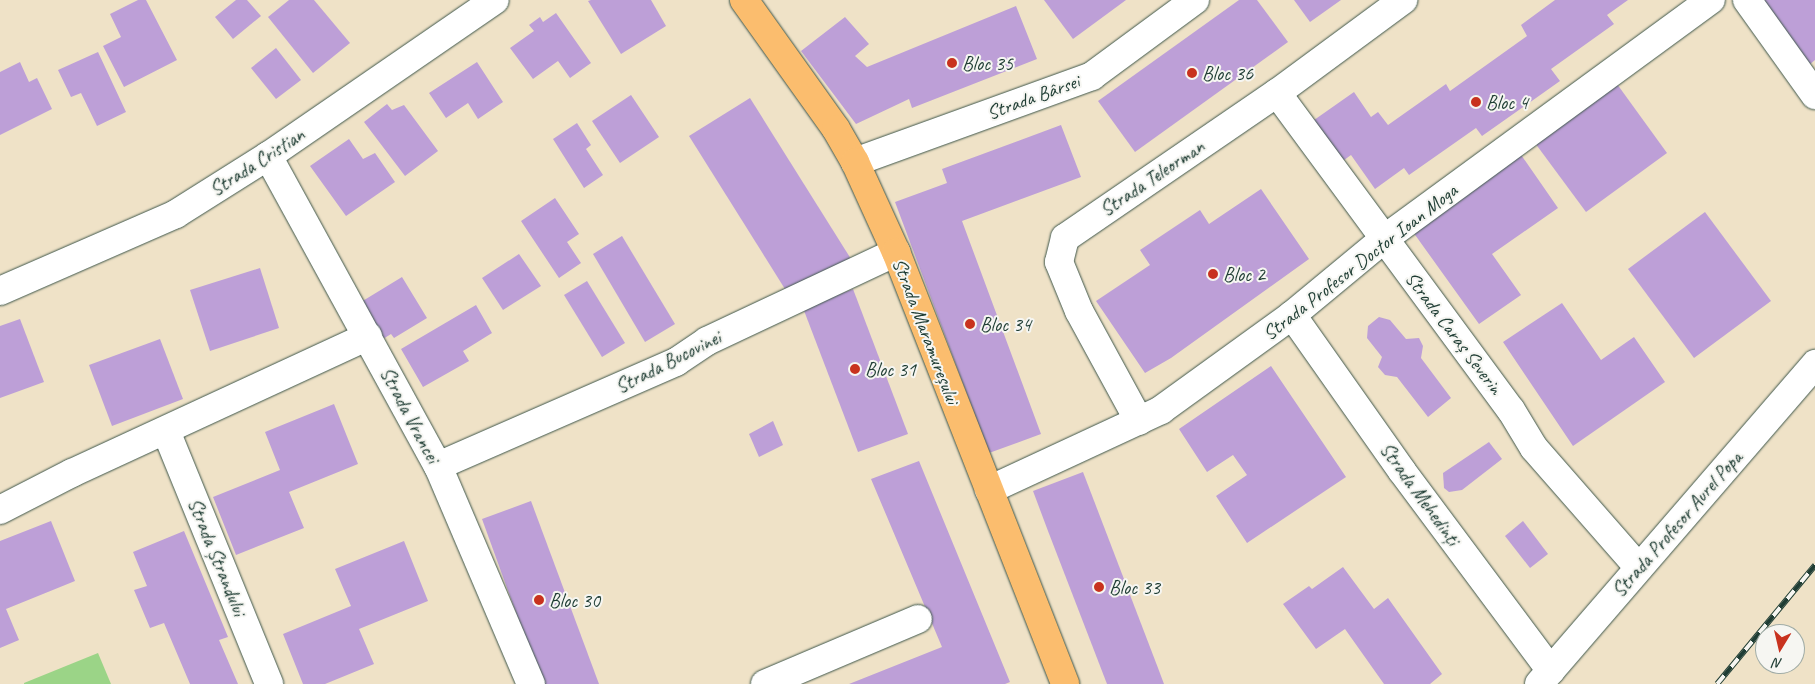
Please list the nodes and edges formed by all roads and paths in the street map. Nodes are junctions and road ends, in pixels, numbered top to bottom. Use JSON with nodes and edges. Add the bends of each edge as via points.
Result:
{"nodes":[{"id":1,"x":495,"y":0,"type":"edge"},
{"id":2,"x":744,"y":0,"type":"edge"},
{"id":3,"x":1195,"y":0,"type":"edge"},
{"id":4,"x":1403,"y":0,"type":"edge"},
{"id":5,"x":1711,"y":0,"type":"edge"},
{"id":6,"x":1747,"y":0,"type":"edge"},
{"id":7,"x":1277,"y":93,"type":"junction"},
{"id":8,"x":1815,"y":95,"type":"edge"},
{"id":9,"x":268,"y":156,"type":"junction"},
{"id":10,"x":855,"y":162,"type":"junction"},
{"id":11,"x":1384,"y":238,"type":"junction"},
{"id":12,"x":896,"y":252,"type":"junction"},
{"id":13,"x":0,"y":291,"type":"edge"},
{"id":14,"x":1292,"y":315,"type":"junction"},
{"id":15,"x":368,"y":336,"type":"junction"},
{"id":16,"x":1815,"y":364,"type":"edge"},
{"id":17,"x":1139,"y":420,"type":"junction"},
{"id":18,"x":166,"y":431,"type":"junction"},
{"id":19,"x":438,"y":466,"type":"junction"},
{"id":20,"x":989,"y":490,"type":"junction"},
{"id":21,"x":0,"y":510,"type":"edge"},
{"id":22,"x":1638,"y":567,"type":"junction"},
{"id":23,"x":918,"y":619,"type":"dead end"},
{"id":24,"x":1545,"y":677,"type":"edge"},
{"id":25,"x":269,"y":684,"type":"edge"},
{"id":26,"x":531,"y":684,"type":"edge"},
{"id":27,"x":766,"y":684,"type":"edge"},
{"id":28,"x":1065,"y":684,"type":"edge"}],
"edges":[{"from":1,"to":9,"type":"street","name":"Strada Cristian"},
{"from":2,"to":10,"type":"main road","name":"Strada Maramureșului","via":[[836,129]]},
{"from":3,"to":10,"type":"street","name":"Strada Bârsei","via":[[1092,76]]},
{"from":4,"to":7,"type":"street","name":"Strada Teleorman"},
{"from":5,"to":11,"type":"street","name":"Strada Profesor Doctor Ioan Moga"},
{"from":6,"to":8,"type":"street"},
{"from":7,"to":11,"type":"street","name":"Strada Caraș Severin"},
{"from":7,"to":17,"type":"street","name":"Strada Teleorman","via":[[1065,238],[1059,262],[1079,311]]},
{"from":9,"to":13,"type":"street","name":"Strada Cristian","via":[[176,214]]},
{"from":9,"to":15,"type":"street","name":"Strada Vrancei"},
{"from":10,"to":12,"type":"main road","name":"Strada Maramureșului"},
{"from":11,"to":14,"type":"street","name":"Strada Profesor Doctor Ioan Moga"},
{"from":11,"to":22,"type":"street","name":"Strada Caraș Severin","via":[[1511,410],[1534,448]]},
{"from":12,"to":19,"type":"street","name":"Strada Bucovinei","via":[[716,337],[676,362]]},
{"from":12,"to":20,"type":"main road","name":"Strada Maramureșului"},
{"from":14,"to":17,"type":"street","name":"Strada Profesor Doctor Ioan Moga","via":[[1161,410]]},
{"from":14,"to":24,"type":"street","name":"Strada Mehedinți"},
{"from":15,"to":18,"type":"street"},
{"from":15,"to":19,"type":"street","name":"Strada Vrancei"},
{"from":16,"to":22,"type":"street","name":"Strada Profesor Aurel Popa"},
{"from":17,"to":20,"type":"street","name":"Strada Profesor Doctor Ioan Moga"},
{"from":18,"to":21,"type":"street"},
{"from":18,"to":25,"type":"street","name":"Strada Ștrandului"},
{"from":19,"to":26,"type":"street","name":"Strada Vrancei"},
{"from":20,"to":28,"type":"main road","name":"Strada Maramureșului"},
{"from":22,"to":24,"type":"street","name":"Strada Profesor Aurel Popa"},
{"from":23,"to":27,"type":"street"}]}
